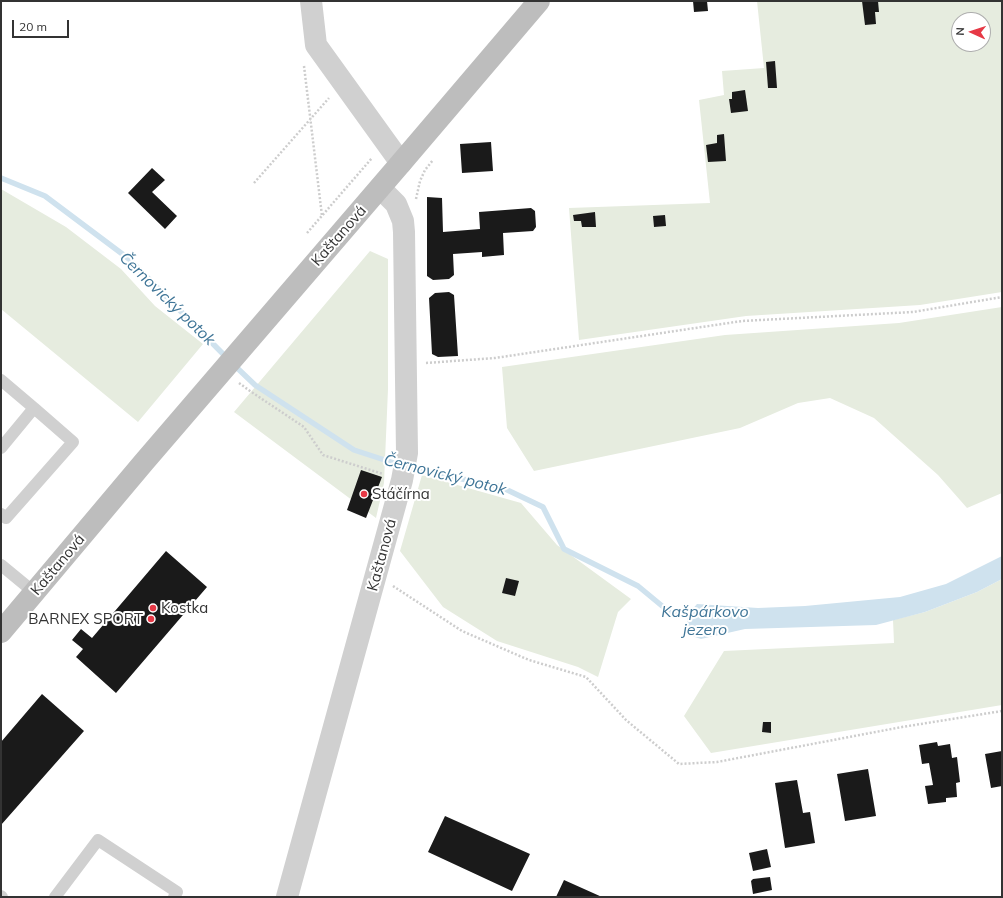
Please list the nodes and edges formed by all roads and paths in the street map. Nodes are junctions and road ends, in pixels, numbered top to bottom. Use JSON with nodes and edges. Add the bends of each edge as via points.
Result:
{"nodes":[{"id":1,"x":311,"y":1,"type":"edge"},
{"id":2,"x":539,"y":1,"type":"edge"},
{"id":3,"x":304,"y":60,"type":"dead end"},
{"id":4,"x":343,"y":83,"type":"junction"},
{"id":5,"x":310,"y":119,"type":"junction"},
{"id":6,"x":386,"y":142,"type":"junction"},
{"id":7,"x":435,"y":158,"type":"dead end"},
{"id":8,"x":402,"y":163,"type":"junction"},
{"id":9,"x":254,"y":183,"type":"dead end"},
{"id":10,"x":380,"y":188,"type":"junction"},
{"id":11,"x":416,"y":205,"type":"dead end"},
{"id":12,"x":322,"y":216,"type":"junction"},
{"id":13,"x":307,"y":233,"type":"dead end"},
{"id":14,"x":1002,"y":297,"type":"edge"},
{"id":15,"x":405,"y":363,"type":"junction"},
{"id":16,"x":223,"y":370,"type":"junction"},
{"id":17,"x":1,"y":380,"type":"edge"},
{"id":18,"x":34,"y":408,"type":"junction"},
{"id":19,"x":1,"y":448,"type":"edge"},
{"id":20,"x":402,"y":480,"type":"junction"},
{"id":21,"x":1,"y":514,"type":"edge"},
{"id":22,"x":1,"y":565,"type":"edge"},
{"id":23,"x":376,"y":575,"type":"junction"},
{"id":24,"x":35,"y":593,"type":"junction"},
{"id":25,"x":1,"y":632,"type":"edge"},
{"id":26,"x":1002,"y":711,"type":"edge"},
{"id":27,"x":55,"y":897,"type":"edge"},
{"id":28,"x":174,"y":897,"type":"edge"},
{"id":29,"x":287,"y":897,"type":"edge"}],
"edges":[{"from":1,"to":4,"type":"street","via":[[316,45]]},
{"from":2,"to":8,"type":"main road","name":"Kaštanová"},
{"from":3,"to":5,"type":"path"},
{"from":4,"to":5,"type":"path"},
{"from":4,"to":6,"type":"street"},
{"from":5,"to":9,"type":"path"},
{"from":5,"to":12,"type":"path"},
{"from":6,"to":8,"type":"street"},
{"from":6,"to":12,"type":"path"},
{"from":7,"to":11,"type":"path","via":[[420,181]]},
{"from":8,"to":10,"type":"main road","name":"Kaštanová"},
{"from":10,"to":15,"type":"street","name":"Kaštanová","via":[[396,204],[403,221]]},
{"from":10,"to":16,"type":"main road","name":"Kaštanová"},
{"from":12,"to":13,"type":"path"},
{"from":14,"to":15,"type":"path","via":[[913,312],[742,321],[495,358]]},
{"from":15,"to":20,"type":"street","name":"Kaštanová","via":[[407,453]]},
{"from":16,"to":20,"type":"path","via":[[304,427],[323,455]]},
{"from":16,"to":24,"type":"main road","name":"Kaštanová"},
{"from":17,"to":18,"type":"lane"},
{"from":18,"to":19,"type":"lane"},
{"from":18,"to":21,"type":"lane","via":[[73,442],[6,518]]},
{"from":20,"to":23,"type":"street","name":"Kaštanová"},
{"from":22,"to":24,"type":"lane"},
{"from":23,"to":26,"type":"path","via":[[462,632],[529,660],[586,677],[626,720],[679,764],[717,762]]},
{"from":23,"to":29,"type":"street","name":"Kaštanová"},
{"from":24,"to":25,"type":"main road","name":"Kaštanová"},
{"from":27,"to":28,"type":"lane","via":[[98,840],[177,892]]}]}
